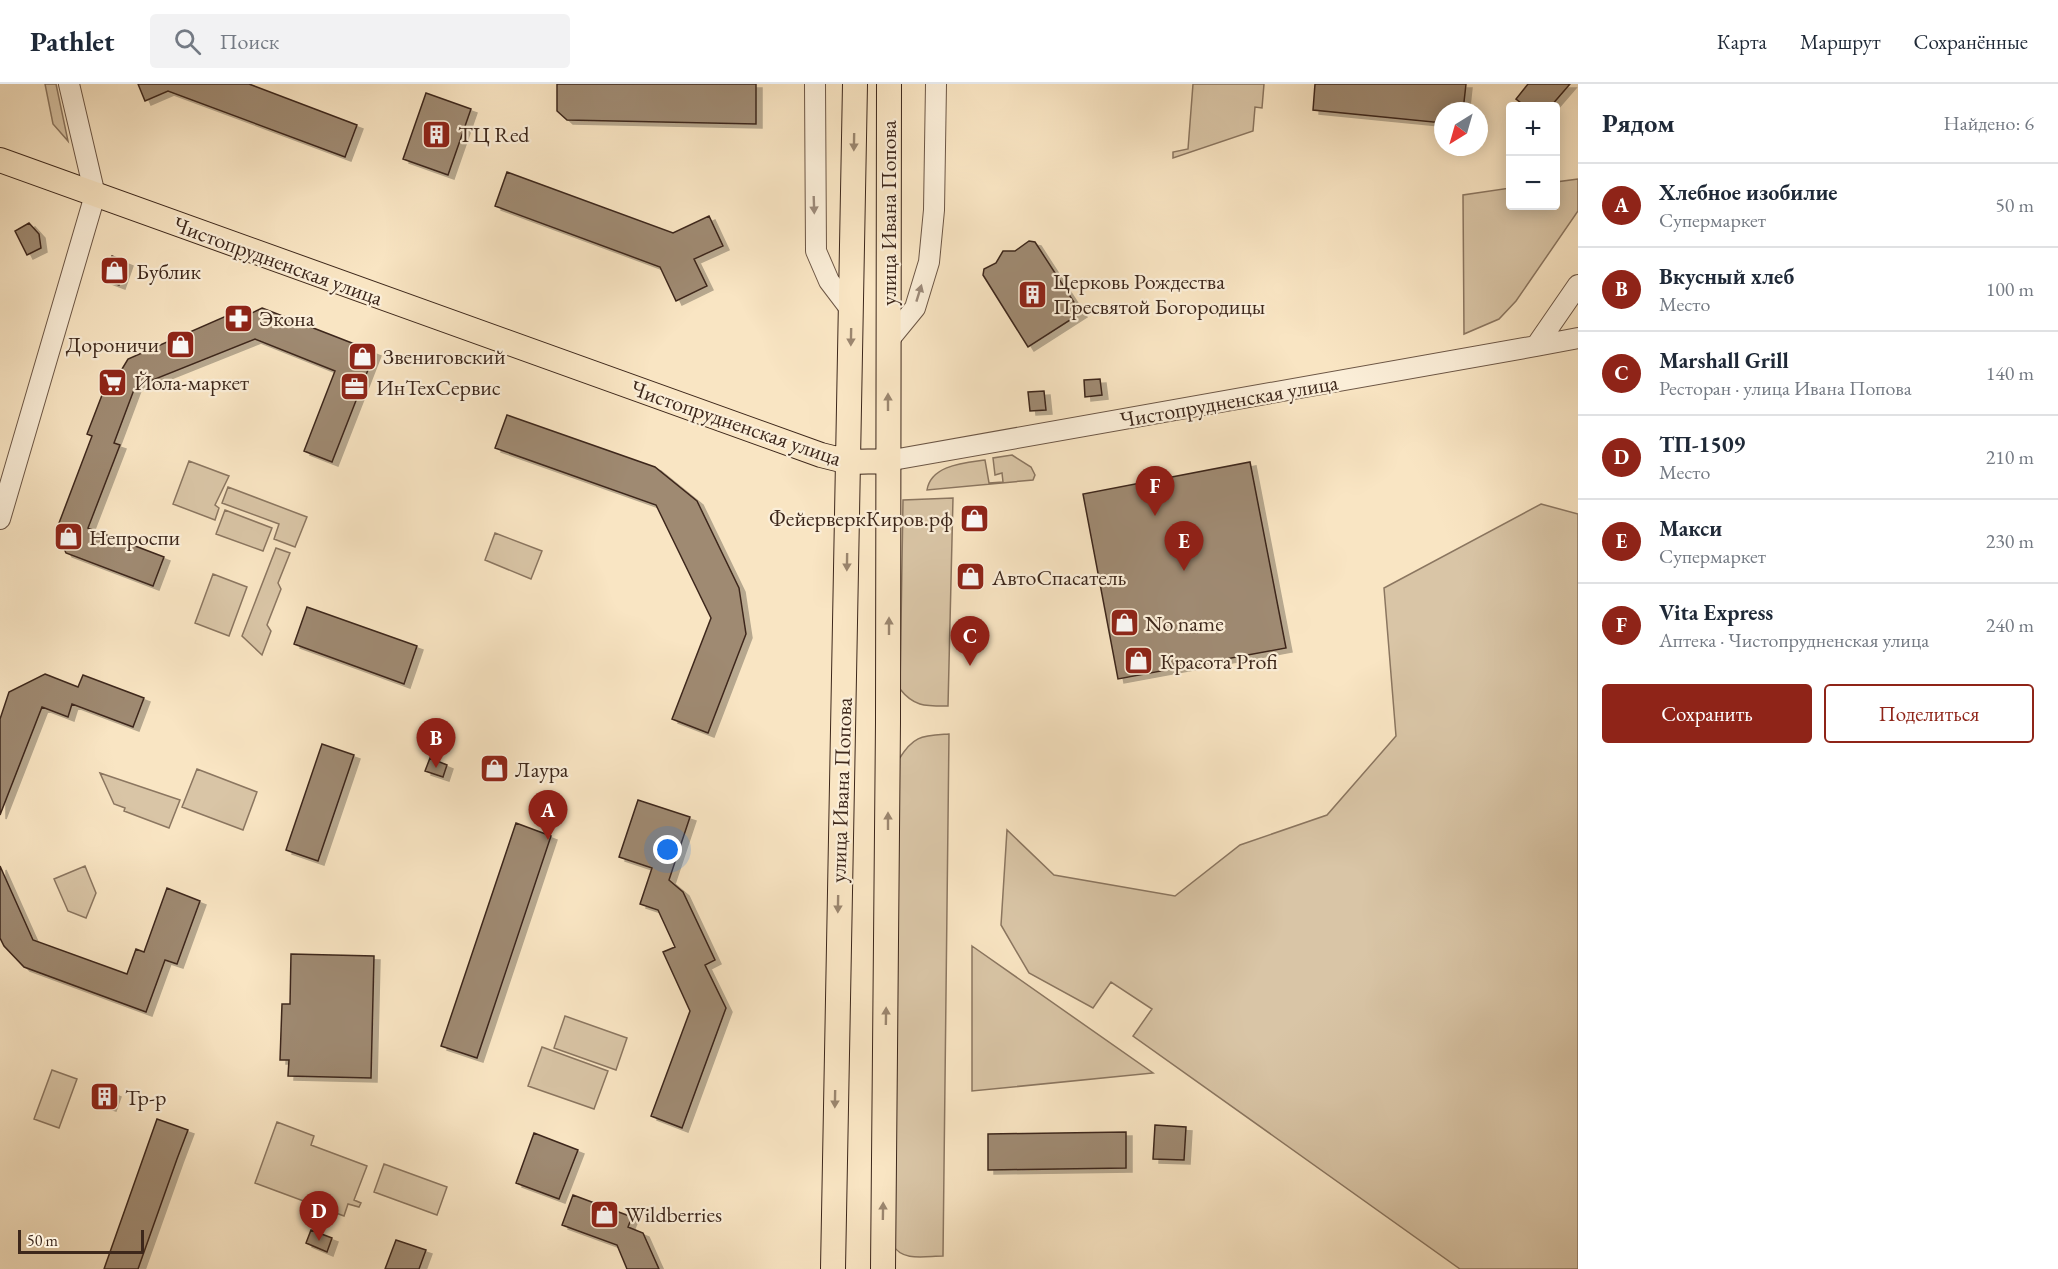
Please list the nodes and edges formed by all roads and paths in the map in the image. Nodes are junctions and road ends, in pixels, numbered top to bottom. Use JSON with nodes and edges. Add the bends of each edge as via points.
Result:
{"nodes":[{"id":1,"x":69,"y":84,"type":"edge"},
{"id":2,"x":815,"y":84,"type":"edge"},
{"id":3,"x":855,"y":84,"type":"edge"},
{"id":4,"x":889,"y":84,"type":"edge"},
{"id":5,"x":936,"y":84,"type":"edge"},
{"id":6,"x":0,"y":160,"type":"edge"},
{"id":7,"x":95,"y":195,"type":"junction"},
{"id":8,"x":1578,"y":285,"type":"edge"},
{"id":9,"x":852,"y":310,"type":"junction"},
{"id":10,"x":1578,"y":338,"type":"edge"},
{"id":11,"x":888,"y":341,"type":"junction"},
{"id":12,"x":1536,"y":346,"type":"junction"},
{"id":13,"x":887,"y":461,"type":"junction"},
{"id":14,"x":849,"y":462,"type":"junction"},
{"id":15,"x":0,"y":519,"type":"edge"},
{"id":16,"x":833,"y":1269,"type":"edge"},
{"id":17,"x":883,"y":1269,"type":"edge"}],
"edges":[{"from":1,"to":7,"type":"street"},
{"from":2,"to":9,"type":"street","name":"улица Ивана Попова","one_way":true,"via":[[816,251],[829,281]]},
{"from":3,"to":9,"type":"main road","name":"улица Ивана Попова","one_way":true},
{"from":4,"to":11,"type":"main road","name":"улица Ивана Попова"},
{"from":11,"to":5,"type":"street","name":"улица Ивана Попова","one_way":true,"via":[[915,308],[928,262],[934,201]]},
{"from":6,"to":7,"type":"main road","name":"Чистопрудненская улица"},
{"from":7,"to":14,"type":"main road","name":"Чистопрудненская улица","via":[[759,434]]},
{"from":7,"to":15,"type":"street"},
{"from":8,"to":12,"type":"street"},
{"from":9,"to":14,"type":"main road","name":"улица Ивана Попова","one_way":true},
{"from":10,"to":12,"type":"street","name":"Чистопрудненская улица"},
{"from":13,"to":11,"type":"main road","name":"улица Ивана Попова","one_way":true},
{"from":12,"to":13,"type":"street","name":"Чистопрудненская улица"},
{"from":13,"to":14,"type":"main road","name":"Чистопрудненская улица"},
{"from":17,"to":13,"type":"main road","name":"улица Ивана Попова","one_way":true},
{"from":14,"to":16,"type":"main road","name":"улица Ивана Попова","one_way":true,"via":[[838,863]]}]}
